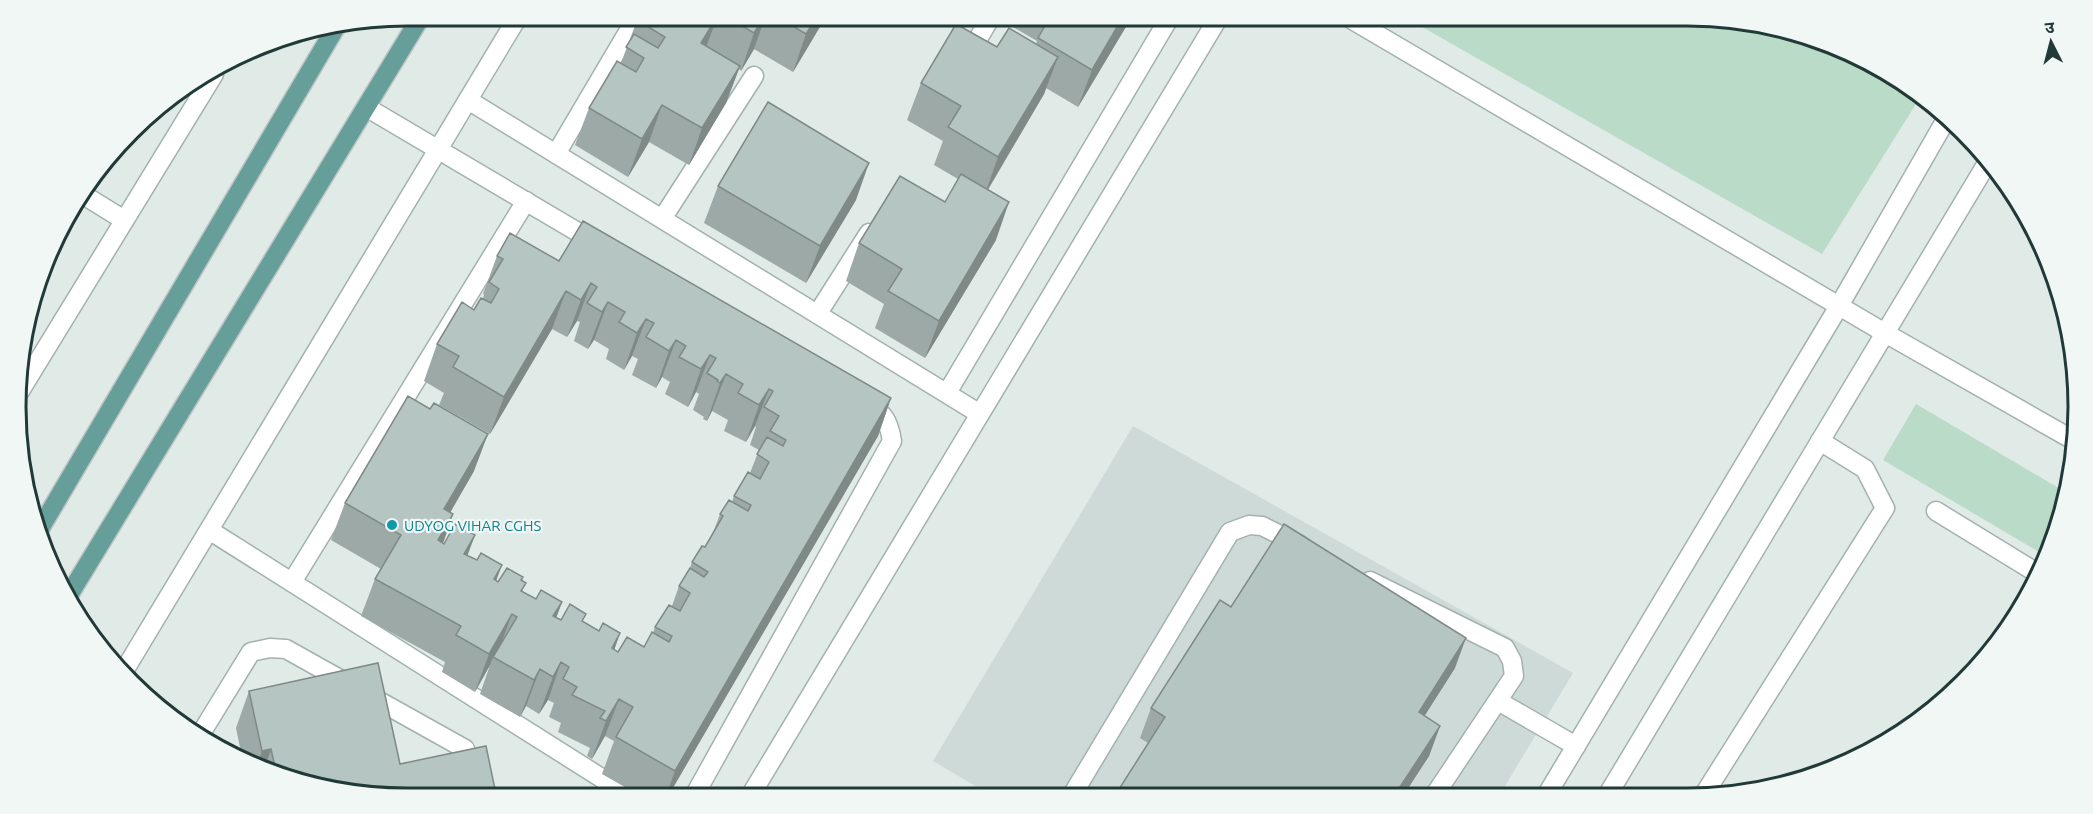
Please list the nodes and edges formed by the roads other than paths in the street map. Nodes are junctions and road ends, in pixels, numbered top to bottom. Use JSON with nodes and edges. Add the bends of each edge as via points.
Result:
{"nodes":[{"id":1,"x":415,"y":26,"type":"edge"},
{"id":2,"x":512,"y":26,"type":"edge"},
{"id":3,"x":632,"y":26,"type":"edge"},
{"id":4,"x":986,"y":26,"type":"edge"},
{"id":5,"x":1164,"y":26,"type":"edge"},
{"id":6,"x":1213,"y":26,"type":"edge"},
{"id":7,"x":1363,"y":26,"type":"edge"},
{"id":8,"x":332,"y":33,"type":"edge"},
{"id":9,"x":968,"y":56,"type":"edge"},
{"id":10,"x":754,"y":76,"type":"dead end"},
{"id":11,"x":210,"y":81,"type":"edge"},
{"id":12,"x":468,"y":100,"type":"junction"},
{"id":13,"x":366,"y":107,"type":"junction"},
{"id":14,"x":1943,"y":125,"type":"edge"},
{"id":15,"x":438,"y":149,"type":"junction"},
{"id":16,"x":556,"y":154,"type":"junction"},
{"id":17,"x":1984,"y":169,"type":"edge"},
{"id":18,"x":88,"y":198,"type":"edge"},
{"id":19,"x":526,"y":201,"type":"junction"},
{"id":20,"x":880,"y":214,"type":"edge"},
{"id":21,"x":662,"y":219,"type":"junction"},
{"id":22,"x":124,"y":220,"type":"junction"},
{"id":23,"x":611,"y":252,"type":"edge"},
{"id":24,"x":1839,"y":306,"type":"junction"},
{"id":25,"x":818,"y":313,"type":"junction"},
{"id":26,"x":1884,"y":333,"type":"junction"},
{"id":27,"x":26,"y":381,"type":"edge"},
{"id":28,"x":947,"y":393,"type":"junction"},
{"id":29,"x":855,"y":397,"type":"edge"},
{"id":30,"x":403,"y":402,"type":"junction"},
{"id":31,"x":421,"y":412,"type":"edge"},
{"id":32,"x":980,"y":414,"type":"junction"},
{"id":33,"x":2066,"y":436,"type":"edge"},
{"id":34,"x":1820,"y":441,"type":"junction"},
{"id":35,"x":1936,"y":511,"type":"dead end"},
{"id":36,"x":44,"y":523,"type":"edge"},
{"id":37,"x":209,"y":530,"type":"junction"},
{"id":38,"x":1315,"y":553,"type":"edge"},
{"id":39,"x":2031,"y":569,"type":"edge"},
{"id":40,"x":1357,"y":574,"type":"edge"},
{"id":41,"x":292,"y":582,"type":"junction"},
{"id":42,"x":72,"y":589,"type":"edge"},
{"id":43,"x":127,"y":666,"type":"edge"},
{"id":44,"x":1498,"y":701,"type":"junction"},
{"id":45,"x":204,"y":730,"type":"edge"},
{"id":46,"x":1576,"y":746,"type":"junction"},
{"id":47,"x":465,"y":749,"type":"edge"},
{"id":48,"x":617,"y":788,"type":"edge"},
{"id":49,"x":699,"y":788,"type":"edge"},
{"id":50,"x":755,"y":788,"type":"edge"},
{"id":51,"x":1076,"y":788,"type":"edge"},
{"id":52,"x":1439,"y":788,"type":"edge"},
{"id":53,"x":1551,"y":788,"type":"edge"},
{"id":54,"x":1612,"y":788,"type":"edge"},
{"id":55,"x":1708,"y":788,"type":"edge"}],
"edges":[{"from":1,"to":13,"type":"main road"},
{"from":2,"to":12,"type":"street"},
{"from":3,"to":16,"type":"street"},
{"from":4,"to":9,"type":"street"},
{"from":5,"to":28,"type":"street"},
{"from":6,"to":32,"type":"street"},
{"from":7,"to":24,"type":"street"},
{"from":8,"to":36,"type":"main road"},
{"from":10,"to":21,"type":"street"},
{"from":11,"to":22,"type":"street"},
{"from":12,"to":15,"type":"street"},
{"from":12,"to":16,"type":"street"},
{"from":13,"to":15,"type":"street"},
{"from":13,"to":42,"type":"main road"},
{"from":14,"to":24,"type":"street"},
{"from":15,"to":19,"type":"street"},
{"from":15,"to":37,"type":"street"},
{"from":16,"to":21,"type":"street"},
{"from":17,"to":26,"type":"street"},
{"from":18,"to":22,"type":"street"},
{"from":19,"to":23,"type":"street"},
{"from":19,"to":30,"type":"street"},
{"from":20,"to":25,"type":"street"},
{"from":21,"to":25,"type":"street"},
{"from":22,"to":27,"type":"street"},
{"from":24,"to":26,"type":"street"},
{"from":24,"to":46,"type":"street"},
{"from":25,"to":28,"type":"street"},
{"from":26,"to":33,"type":"street"},
{"from":26,"to":34,"type":"street"},
{"from":28,"to":32,"type":"street"},
{"from":29,"to":49,"type":"street","via":[[876,409],[890,425],[892,441]]},
{"from":30,"to":31,"type":"street"},
{"from":30,"to":41,"type":"street"},
{"from":32,"to":50,"type":"street"},
{"from":34,"to":54,"type":"street"},
{"from":34,"to":55,"type":"street","via":[[1865,469],[1885,508]]},
{"from":35,"to":39,"type":"street"},
{"from":37,"to":41,"type":"street"},
{"from":37,"to":43,"type":"street"},
{"from":38,"to":51,"type":"street","via":[[1262,526],[1249,525],[1230,532]]},
{"from":40,"to":44,"type":"street","via":[[1505,648],[1514,676]]},
{"from":41,"to":48,"type":"street"},
{"from":44,"to":46,"type":"street"},
{"from":44,"to":52,"type":"street"},
{"from":45,"to":47,"type":"street","via":[[251,652],[286,649]]},
{"from":46,"to":53,"type":"street"}]}
